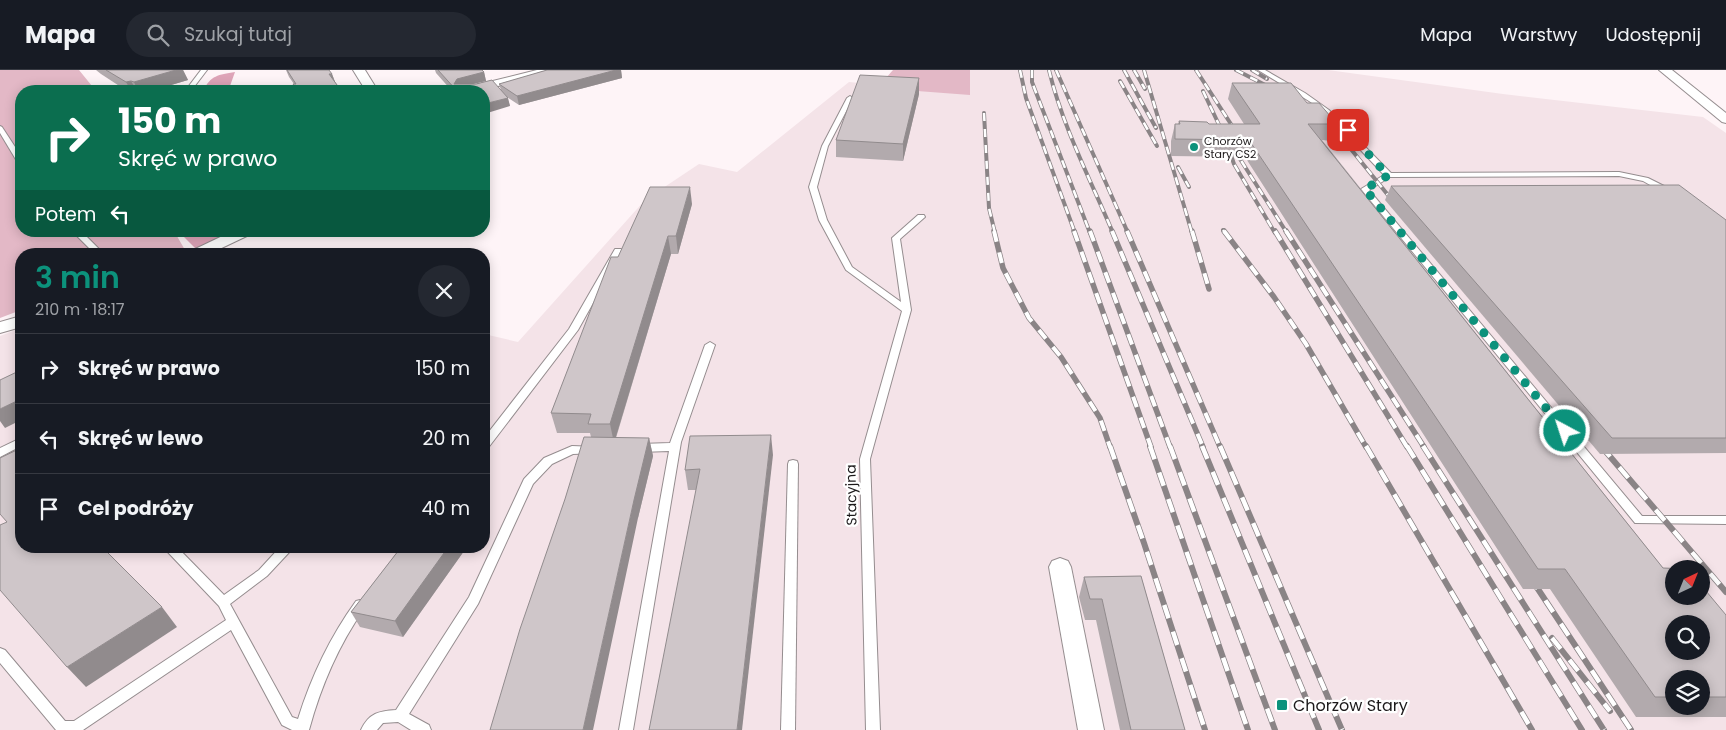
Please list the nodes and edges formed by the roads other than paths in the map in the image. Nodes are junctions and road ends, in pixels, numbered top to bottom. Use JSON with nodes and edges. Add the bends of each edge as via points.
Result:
{"nodes":[{"id":1,"x":204,"y":70,"type":"edge"},
{"id":2,"x":359,"y":70,"type":"edge"},
{"id":3,"x":497,"y":70,"type":"edge"},
{"id":4,"x":551,"y":70,"type":"edge"},
{"id":5,"x":1261,"y":70,"type":"edge"},
{"id":6,"x":1665,"y":70,"type":"edge"},
{"id":7,"x":507,"y":81,"type":"junction"},
{"id":8,"x":193,"y":85,"type":"edge"},
{"id":9,"x":368,"y":85,"type":"edge"},
{"id":10,"x":490,"y":85,"type":"edge"},
{"id":11,"x":850,"y":98,"type":"edge"},
{"id":12,"x":1726,"y":119,"type":"edge"},
{"id":13,"x":0,"y":128,"type":"edge"},
{"id":14,"x":15,"y":152,"type":"edge"},
{"id":15,"x":1389,"y":175,"type":"junction"},
{"id":16,"x":1675,"y":196,"type":"edge"},
{"id":17,"x":921,"y":217,"type":"dead end"},
{"id":18,"x":82,"y":237,"type":"edge"},
{"id":19,"x":233,"y":237,"type":"edge"},
{"id":20,"x":94,"y":248,"type":"edge"},
{"id":21,"x":209,"y":248,"type":"edge"},
{"id":22,"x":618,"y":251,"type":"edge"},
{"id":23,"x":907,"y":310,"type":"junction"},
{"id":24,"x":15,"y":323,"type":"edge"},
{"id":25,"x":0,"y":328,"type":"edge"},
{"id":26,"x":710,"y":345,"type":"dead end"},
{"id":27,"x":490,"y":437,"type":"edge"},
{"id":28,"x":15,"y":445,"type":"edge"},
{"id":29,"x":675,"y":447,"type":"junction"},
{"id":30,"x":609,"y":449,"type":"edge"},
{"id":31,"x":628,"y":449,"type":"edge"},
{"id":32,"x":0,"y":453,"type":"edge"},
{"id":33,"x":793,"y":464,"type":"dead end"},
{"id":34,"x":1726,"y":520,"type":"edge"},
{"id":35,"x":175,"y":553,"type":"edge"},
{"id":36,"x":283,"y":553,"type":"edge"},
{"id":37,"x":1060,"y":567,"type":"dead end"},
{"id":38,"x":366,"y":597,"type":"edge"},
{"id":39,"x":222,"y":602,"type":"junction"},
{"id":40,"x":234,"y":622,"type":"junction"},
{"id":41,"x":0,"y":654,"type":"edge"},
{"id":42,"x":400,"y":716,"type":"junction"},
{"id":43,"x":302,"y":729,"type":"edge"},
{"id":44,"x":368,"y":730,"type":"edge"},
{"id":45,"x":424,"y":730,"type":"edge"},
{"id":46,"x":626,"y":730,"type":"edge"},
{"id":47,"x":788,"y":730,"type":"edge"},
{"id":48,"x":873,"y":730,"type":"edge"},
{"id":49,"x":1091,"y":730,"type":"edge"}],
"edges":[{"from":1,"to":8,"type":"lane"},
{"from":2,"to":9,"type":"street"},
{"from":3,"to":7,"type":"street"},
{"from":4,"to":7,"type":"street"},
{"from":5,"to":15,"type":"lane","via":[[1326,110]]},
{"from":6,"to":12,"type":"street"},
{"from":7,"to":10,"type":"street"},
{"from":11,"to":23,"type":"lane","via":[[826,146],[813,187],[824,220],[849,268]]},
{"from":13,"to":14,"type":"lane"},
{"from":15,"to":16,"type":"lane","via":[[1619,174],[1655,183]]},
{"from":15,"to":34,"type":"lane","via":[[1365,189],[1639,520]]},
{"from":17,"to":23,"type":"lane","name":"Stacyjna","via":[[896,238]]},
{"from":18,"to":20,"type":"lane"},
{"from":19,"to":21,"type":"street"},
{"from":22,"to":27,"type":"lane","via":[[573,330]]},
{"from":23,"to":48,"type":"lane","name":"Stacyjna","via":[[865,459]]},
{"from":24,"to":25,"type":"street"},
{"from":26,"to":29,"type":"lane"},
{"from":28,"to":32,"type":"lane"},
{"from":29,"to":31,"type":"lane"},
{"from":29,"to":46,"type":"lane"},
{"from":30,"to":42,"type":"lane","via":[[572,450],[548,461],[528,482],[474,600]]},
{"from":33,"to":47,"type":"lane"},
{"from":35,"to":39,"type":"lane"},
{"from":36,"to":39,"type":"lane","via":[[263,573]]},
{"from":37,"to":49,"type":"street"},
{"from":38,"to":43,"type":"lane","via":[[349,619],[329,656]]},
{"from":39,"to":40,"type":"lane"},
{"from":40,"to":41,"type":"lane","via":[[76,726],[62,727]]},
{"from":40,"to":43,"type":"lane","via":[[287,721]]},
{"from":42,"to":44,"type":"lane","via":[[380,717]]},
{"from":42,"to":45,"type":"lane"}]}
